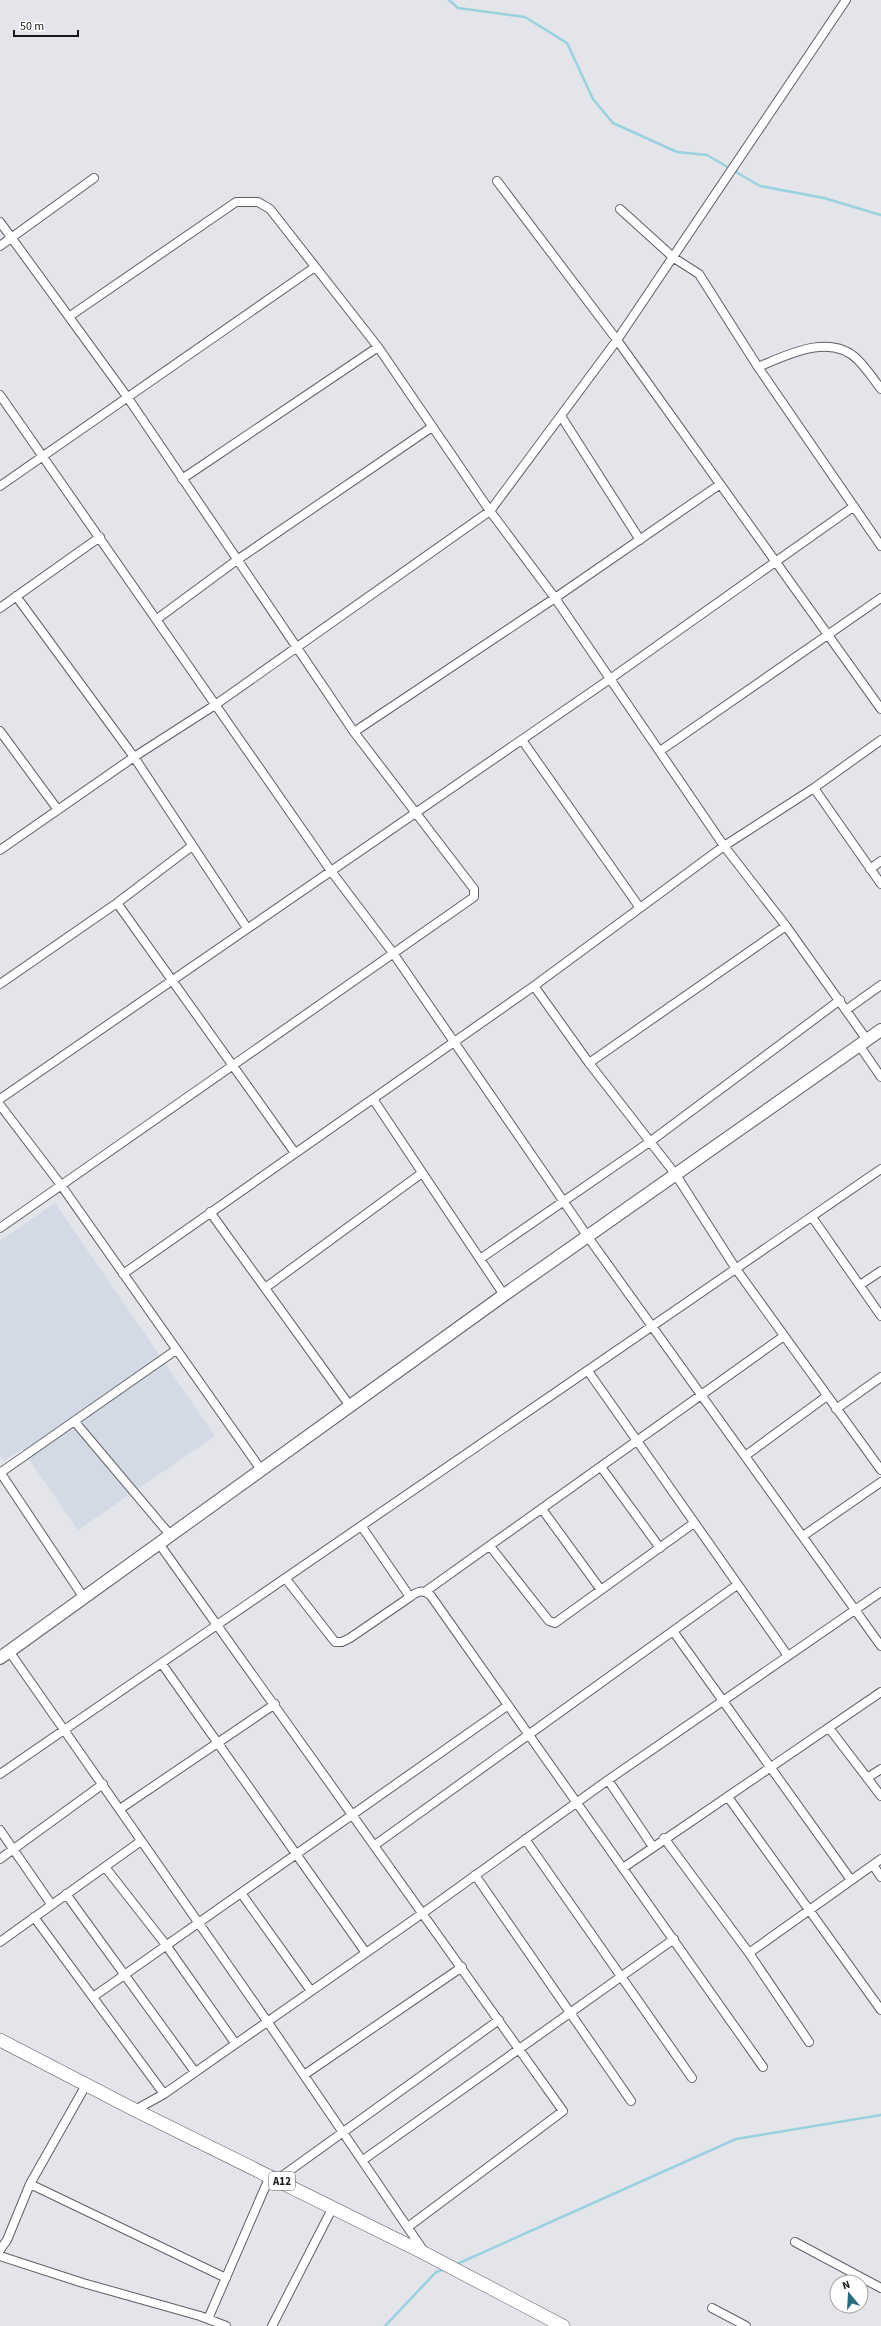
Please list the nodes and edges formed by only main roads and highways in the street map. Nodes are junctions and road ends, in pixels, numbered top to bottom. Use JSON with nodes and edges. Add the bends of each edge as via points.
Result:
{"nodes":[{"id":1,"x":0,"y":2040,"type":"edge"},
{"id":2,"x":557,"y":2325,"type":"edge"}],
"edges":[{"from":1,"to":2,"type":"main road","number":"A12","via":[[424,2253]]}]}
